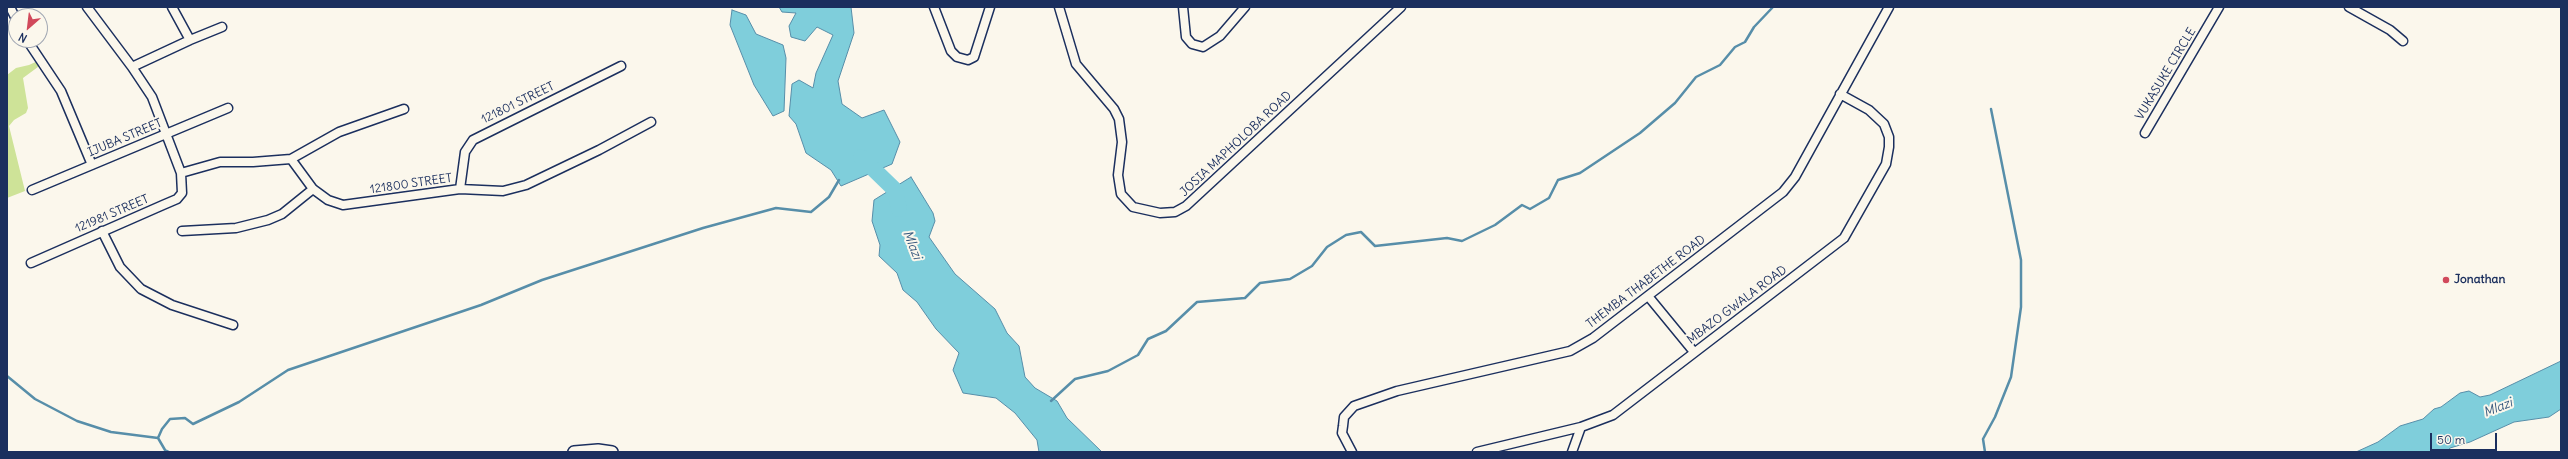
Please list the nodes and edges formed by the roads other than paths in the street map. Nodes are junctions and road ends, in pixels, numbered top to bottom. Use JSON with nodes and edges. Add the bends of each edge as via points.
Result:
{"nodes":[{"id":1,"x":87,"y":7,"type":"edge"},
{"id":2,"x":172,"y":7,"type":"edge"},
{"id":3,"x":934,"y":7,"type":"edge"},
{"id":4,"x":990,"y":7,"type":"edge"},
{"id":5,"x":1059,"y":7,"type":"edge"},
{"id":6,"x":1183,"y":7,"type":"edge"},
{"id":7,"x":1245,"y":7,"type":"edge"},
{"id":8,"x":1401,"y":7,"type":"edge"},
{"id":9,"x":1889,"y":7,"type":"edge"},
{"id":10,"x":2219,"y":7,"type":"edge"},
{"id":11,"x":2349,"y":7,"type":"edge"},
{"id":12,"x":222,"y":27,"type":"dead end"},
{"id":13,"x":190,"y":40,"type":"junction"},
{"id":14,"x":2403,"y":41,"type":"dead end"},
{"id":15,"x":32,"y":48,"type":"edge"},
{"id":16,"x":621,"y":66,"type":"dead end"},
{"id":17,"x":132,"y":67,"type":"junction"},
{"id":18,"x":1840,"y":94,"type":"junction"},
{"id":19,"x":228,"y":108,"type":"dead end"},
{"id":20,"x":404,"y":109,"type":"dead end"},
{"id":21,"x":651,"y":122,"type":"dead end"},
{"id":22,"x":167,"y":133,"type":"junction"},
{"id":23,"x":2145,"y":133,"type":"dead end"},
{"id":24,"x":291,"y":159,"type":"junction"},
{"id":25,"x":92,"y":165,"type":"junction"},
{"id":26,"x":181,"y":173,"type":"junction"},
{"id":27,"x":313,"y":189,"type":"junction"},
{"id":28,"x":460,"y":189,"type":"junction"},
{"id":29,"x":32,"y":190,"type":"dead end"},
{"id":30,"x":102,"y":231,"type":"junction"},
{"id":31,"x":182,"y":231,"type":"dead end"},
{"id":32,"x":31,"y":263,"type":"dead end"},
{"id":33,"x":1648,"y":296,"type":"junction"},
{"id":34,"x":234,"y":325,"type":"dead end"},
{"id":35,"x":1694,"y":352,"type":"junction"},
{"id":36,"x":1581,"y":427,"type":"junction"},
{"id":37,"x":574,"y":452,"type":"edge"},
{"id":38,"x":612,"y":452,"type":"edge"},
{"id":39,"x":1352,"y":452,"type":"edge"},
{"id":40,"x":1477,"y":452,"type":"edge"},
{"id":41,"x":1572,"y":452,"type":"edge"}],
"edges":[{"from":1,"to":17,"type":"street"},
{"from":2,"to":13,"type":"street"},
{"from":3,"to":4,"type":"street","via":[[951,52],[960,59],[968,60],[974,57]]},
{"from":5,"to":8,"type":"street","name":"JOSIA MAPHOLOBA ROAD","via":[[1076,64],[1114,109],[1119,119],[1122,142],[1118,176],[1121,194],[1133,207],[1160,213],[1175,212],[1186,206]]},
{"from":6,"to":7,"type":"street","via":[[1184,29],[1188,40],[1196,46],[1207,45],[1220,36]]},
{"from":9,"to":18,"type":"street","name":"THEMBA THABETHE ROAD"},
{"from":10,"to":23,"type":"street","name":"VUKASUKE CIRCLE"},
{"from":11,"to":14,"type":"street","via":[[2390,30]]},
{"from":12,"to":13,"type":"street"},
{"from":13,"to":17,"type":"street"},
{"from":15,"to":25,"type":"street","via":[[61,91]]},
{"from":16,"to":28,"type":"street","name":"121801 STREET","via":[[477,137],[465,152]]},
{"from":17,"to":22,"type":"street","via":[[152,97]]},
{"from":18,"to":33,"type":"street","name":"THEMBA THABETHE ROAD","via":[[1795,177],[1783,192]]},
{"from":18,"to":35,"type":"street","name":"MBAZO GWALA ROAD","via":[[1869,110],[1884,124],[1889,137],[1886,164],[1851,226],[1834,247]]},
{"from":19,"to":22,"type":"street","name":"IJUBA STREET"},
{"from":20,"to":24,"type":"street","via":[[339,132]]},
{"from":21,"to":28,"type":"street","name":"121800 STREET","via":[[526,185],[496,192]]},
{"from":22,"to":25,"type":"street","name":"IJUBA STREET"},
{"from":22,"to":26,"type":"street"},
{"from":24,"to":26,"type":"street","via":[[220,162]]},
{"from":24,"to":27,"type":"street","name":"121800 STREET"},
{"from":25,"to":29,"type":"street","name":"IJUBA STREET"},
{"from":26,"to":30,"type":"street","name":"121981 STREET","via":[[180,197]]},
{"from":27,"to":28,"type":"street","name":"121800 STREET","via":[[328,200],[343,205]]},
{"from":27,"to":31,"type":"street","via":[[282,214],[263,222],[236,228]]},
{"from":30,"to":32,"type":"street","name":"121981 STREET"},
{"from":30,"to":34,"type":"street","via":[[120,267],[141,289],[172,305]]},
{"from":33,"to":35,"type":"street"},
{"from":33,"to":39,"type":"street","name":"THEMBA THABETHE ROAD","via":[[1593,338],[1570,351],[1357,404],[1344,417],[1342,433]]},
{"from":35,"to":36,"type":"street","name":"MBAZO GWALA ROAD","via":[[1613,415]]},
{"from":36,"to":40,"type":"street","name":"MBAZO GWALA ROAD"},
{"from":36,"to":41,"type":"street"},
{"from":37,"to":38,"type":"street"}]}
